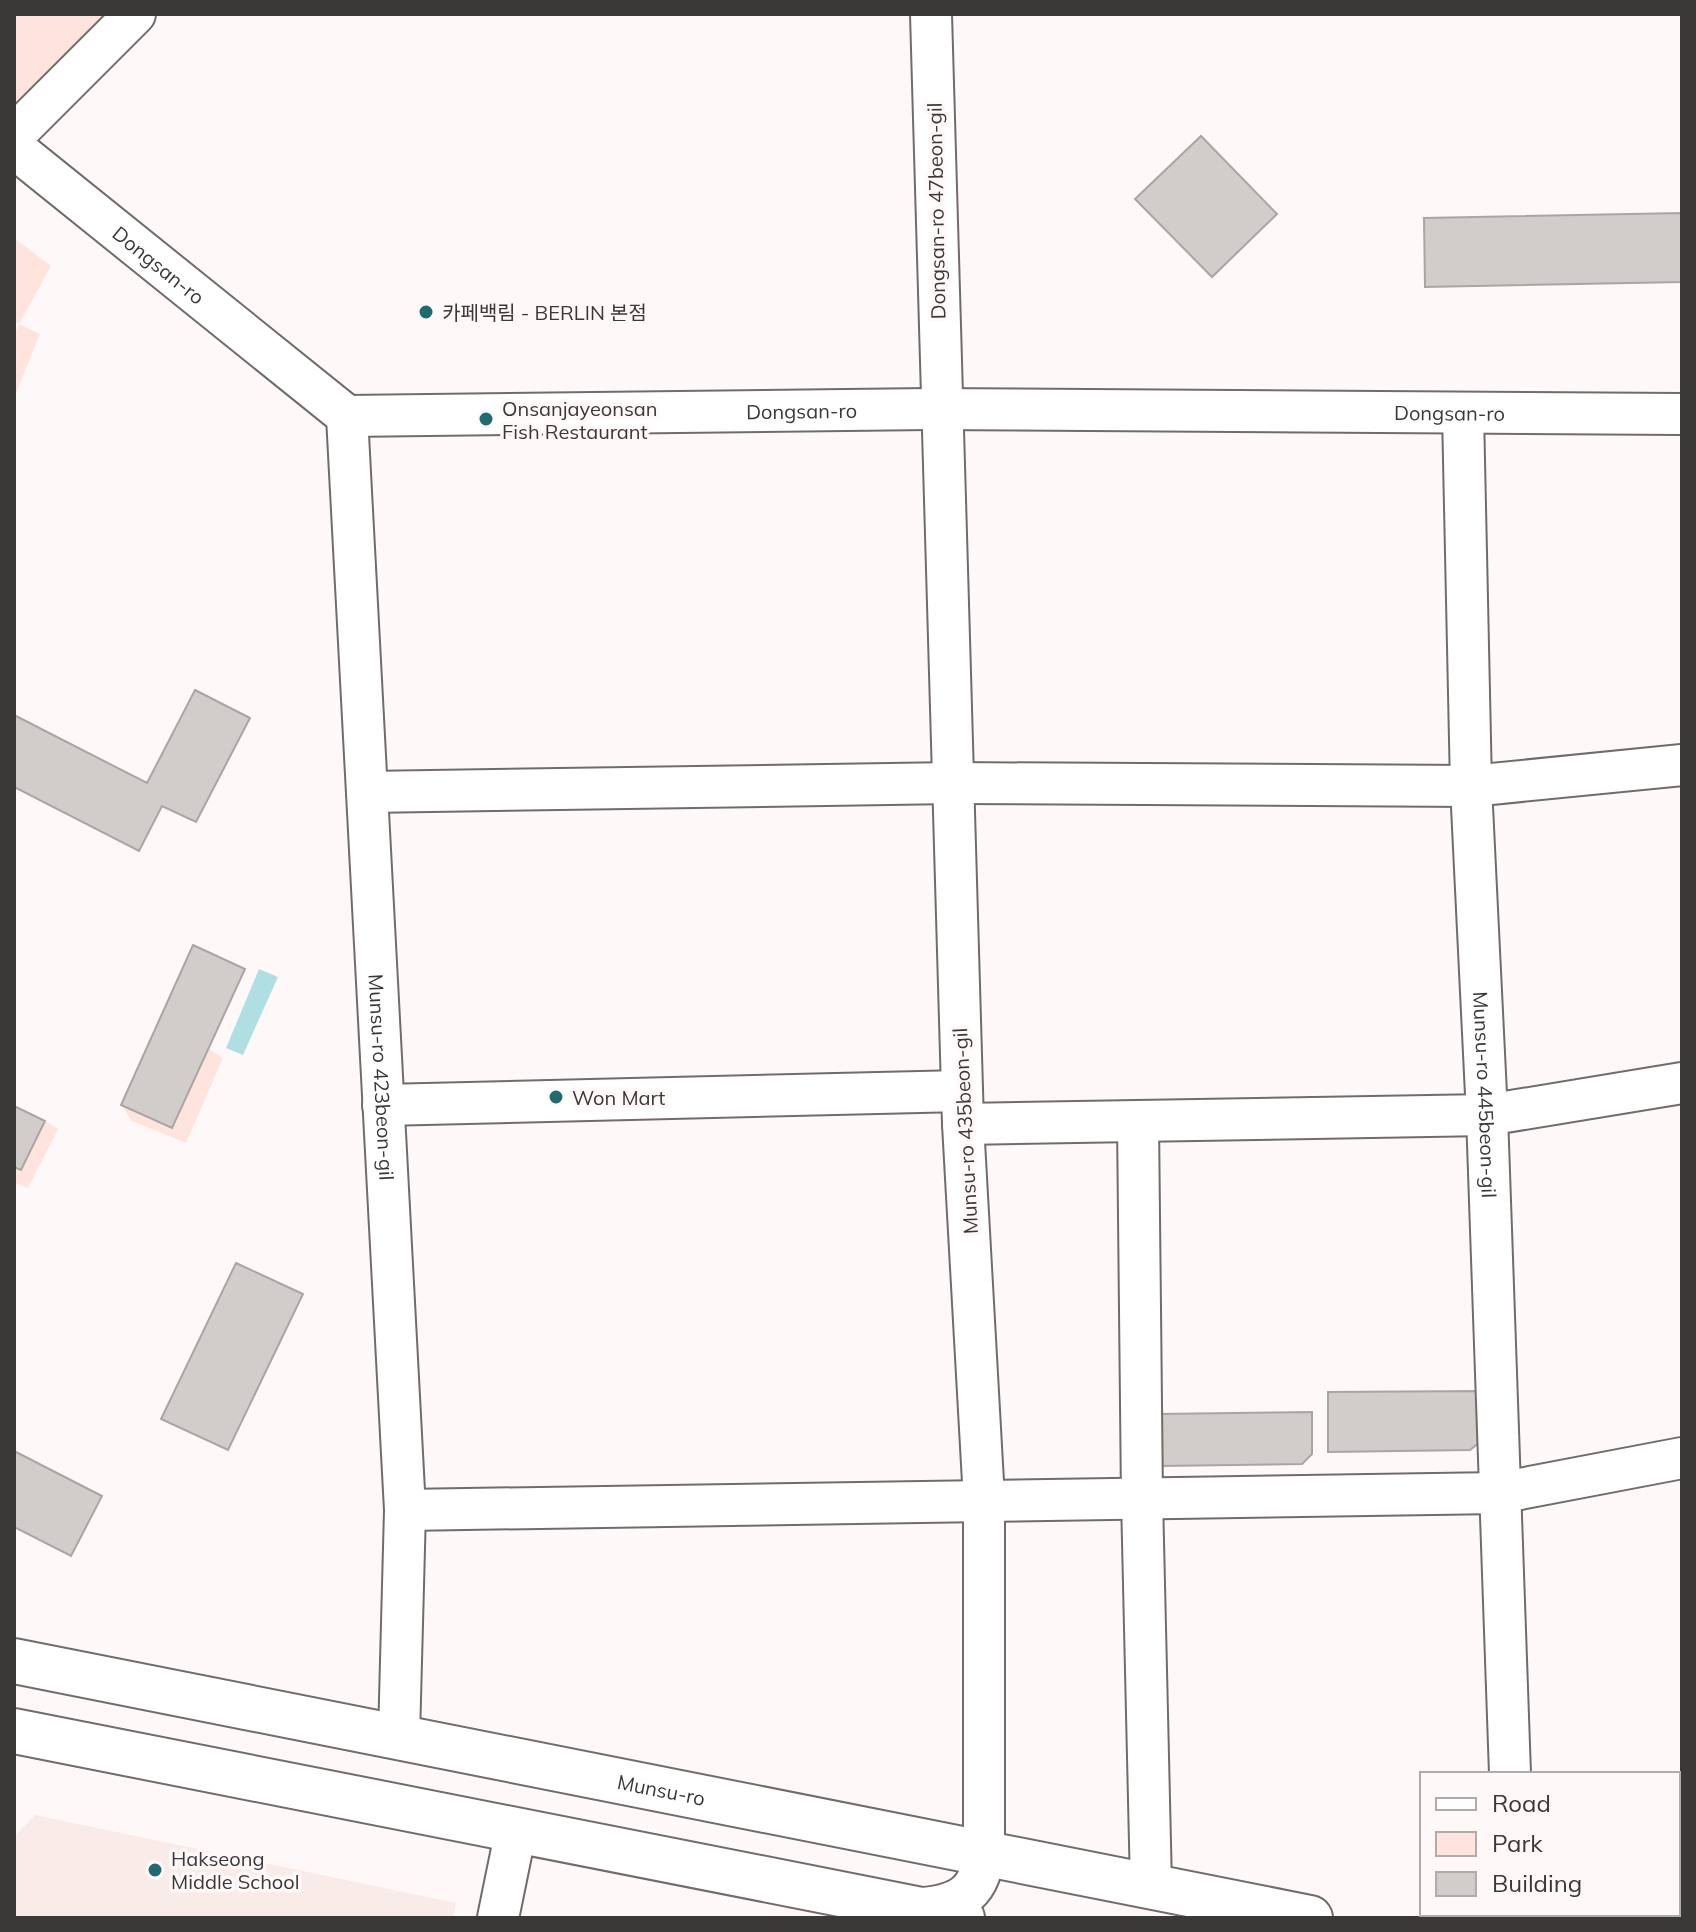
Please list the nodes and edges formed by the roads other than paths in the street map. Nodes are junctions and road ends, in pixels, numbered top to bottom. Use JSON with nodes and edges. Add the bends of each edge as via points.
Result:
{"nodes":[{"id":1,"x":135,"y":14,"type":"edge"},
{"id":2,"x":931,"y":14,"type":"edge"},
{"id":3,"x":14,"y":135,"type":"edge"},
{"id":4,"x":14,"y":148,"type":"edge"},
{"id":5,"x":941,"y":409,"type":"junction"},
{"id":6,"x":1463,"y":413,"type":"junction"},
{"id":7,"x":1682,"y":414,"type":"edge"},
{"id":8,"x":347,"y":416,"type":"junction"},
{"id":9,"x":1682,"y":765,"type":"edge"},
{"id":10,"x":953,"y":783,"type":"junction"},
{"id":11,"x":1471,"y":786,"type":"junction"},
{"id":12,"x":367,"y":792,"type":"junction"},
{"id":13,"x":1682,"y":1083,"type":"edge"},
{"id":14,"x":383,"y":1105,"type":"junction"},
{"id":15,"x":963,"y":1107,"type":"junction"},
{"id":16,"x":1487,"y":1115,"type":"junction"},
{"id":17,"x":1138,"y":1121,"type":"junction"},
{"id":18,"x":1682,"y":1458,"type":"edge"},
{"id":19,"x":1499,"y":1493,"type":"junction"},
{"id":20,"x":1142,"y":1498,"type":"junction"},
{"id":21,"x":984,"y":1500,"type":"junction"},
{"id":22,"x":405,"y":1510,"type":"junction"},
{"id":23,"x":14,"y":1638,"type":"edge"},
{"id":24,"x":14,"y":1661,"type":"edge"},
{"id":25,"x":138,"y":1686,"type":"junction"},
{"id":26,"x":14,"y":1731,"type":"edge"},
{"id":27,"x":399,"y":1737,"type":"junction"},
{"id":28,"x":1510,"y":1772,"type":"edge"},
{"id":29,"x":516,"y":1830,"type":"junction"},
{"id":30,"x":984,"y":1853,"type":"junction"},
{"id":31,"x":1151,"y":1886,"type":"junction"},
{"id":32,"x":914,"y":1909,"type":"junction"},
{"id":33,"x":1300,"y":1916,"type":"edge"},
{"id":34,"x":498,"y":1918,"type":"edge"},
{"id":35,"x":962,"y":1918,"type":"edge"},
{"id":36,"x":1207,"y":1918,"type":"edge"}],
"edges":[{"from":1,"to":3,"type":"street"},
{"from":2,"to":5,"type":"street","name":"Dongsan-ro 47beon-gil"},
{"from":4,"to":8,"type":"street","name":"Dongsan-ro"},
{"from":5,"to":6,"type":"street","name":"Dongsan-ro"},
{"from":5,"to":8,"type":"street","name":"Dongsan-ro"},
{"from":5,"to":10,"type":"street","name":"Munsu-ro 435beon-gil"},
{"from":6,"to":7,"type":"street","name":"Dongsan-ro"},
{"from":6,"to":11,"type":"street","name":"Munsu-ro 445beon-gil"},
{"from":8,"to":12,"type":"street","name":"Munsu-ro 423beon-gil"},
{"from":9,"to":11,"type":"street"},
{"from":10,"to":11,"type":"street"},
{"from":10,"to":12,"type":"street"},
{"from":10,"to":15,"type":"street","name":"Munsu-ro 435beon-gil"},
{"from":11,"to":16,"type":"street","name":"Munsu-ro 445beon-gil"},
{"from":12,"to":14,"type":"street","name":"Munsu-ro 423beon-gil"},
{"from":13,"to":16,"type":"street"},
{"from":14,"to":15,"type":"street"},
{"from":14,"to":22,"type":"street","name":"Munsu-ro 423beon-gil"},
{"from":15,"to":17,"type":"street"},
{"from":15,"to":21,"type":"street","name":"Munsu-ro 435beon-gil"},
{"from":16,"to":17,"type":"street"},
{"from":16,"to":19,"type":"street","name":"Munsu-ro 445beon-gil"},
{"from":17,"to":20,"type":"street"},
{"from":18,"to":19,"type":"street"},
{"from":19,"to":20,"type":"street"},
{"from":19,"to":28,"type":"street","name":"Munsu-ro 445beon-gil"},
{"from":20,"to":21,"type":"street"},
{"from":20,"to":31,"type":"street"},
{"from":21,"to":22,"type":"street"},
{"from":21,"to":30,"type":"street","name":"Munsu-ro 435beon-gil"},
{"from":22,"to":27,"type":"street","name":"Munsu-ro 423beon-gil"},
{"from":23,"to":25,"type":"street"},
{"from":24,"to":25,"type":"main road","name":"Munsu-ro"},
{"from":25,"to":27,"type":"main road","name":"Munsu-ro"},
{"from":26,"to":29,"type":"main road"},
{"from":27,"to":30,"type":"main road","name":"Munsu-ro"},
{"from":29,"to":32,"type":"main road"},
{"from":29,"to":34,"type":"street"},
{"from":30,"to":31,"type":"main road","name":"Munsu-ro"},
{"from":30,"to":32,"type":"street","name":"Munsu-ro 435beon-gil","via":[[979,1878],[965,1896]]},
{"from":31,"to":33,"type":"main road","name":"Munsu-ro"},
{"from":32,"to":35,"type":"main road"},
{"from":33,"to":36,"type":"main road","via":[[1227,1911]]}]}
